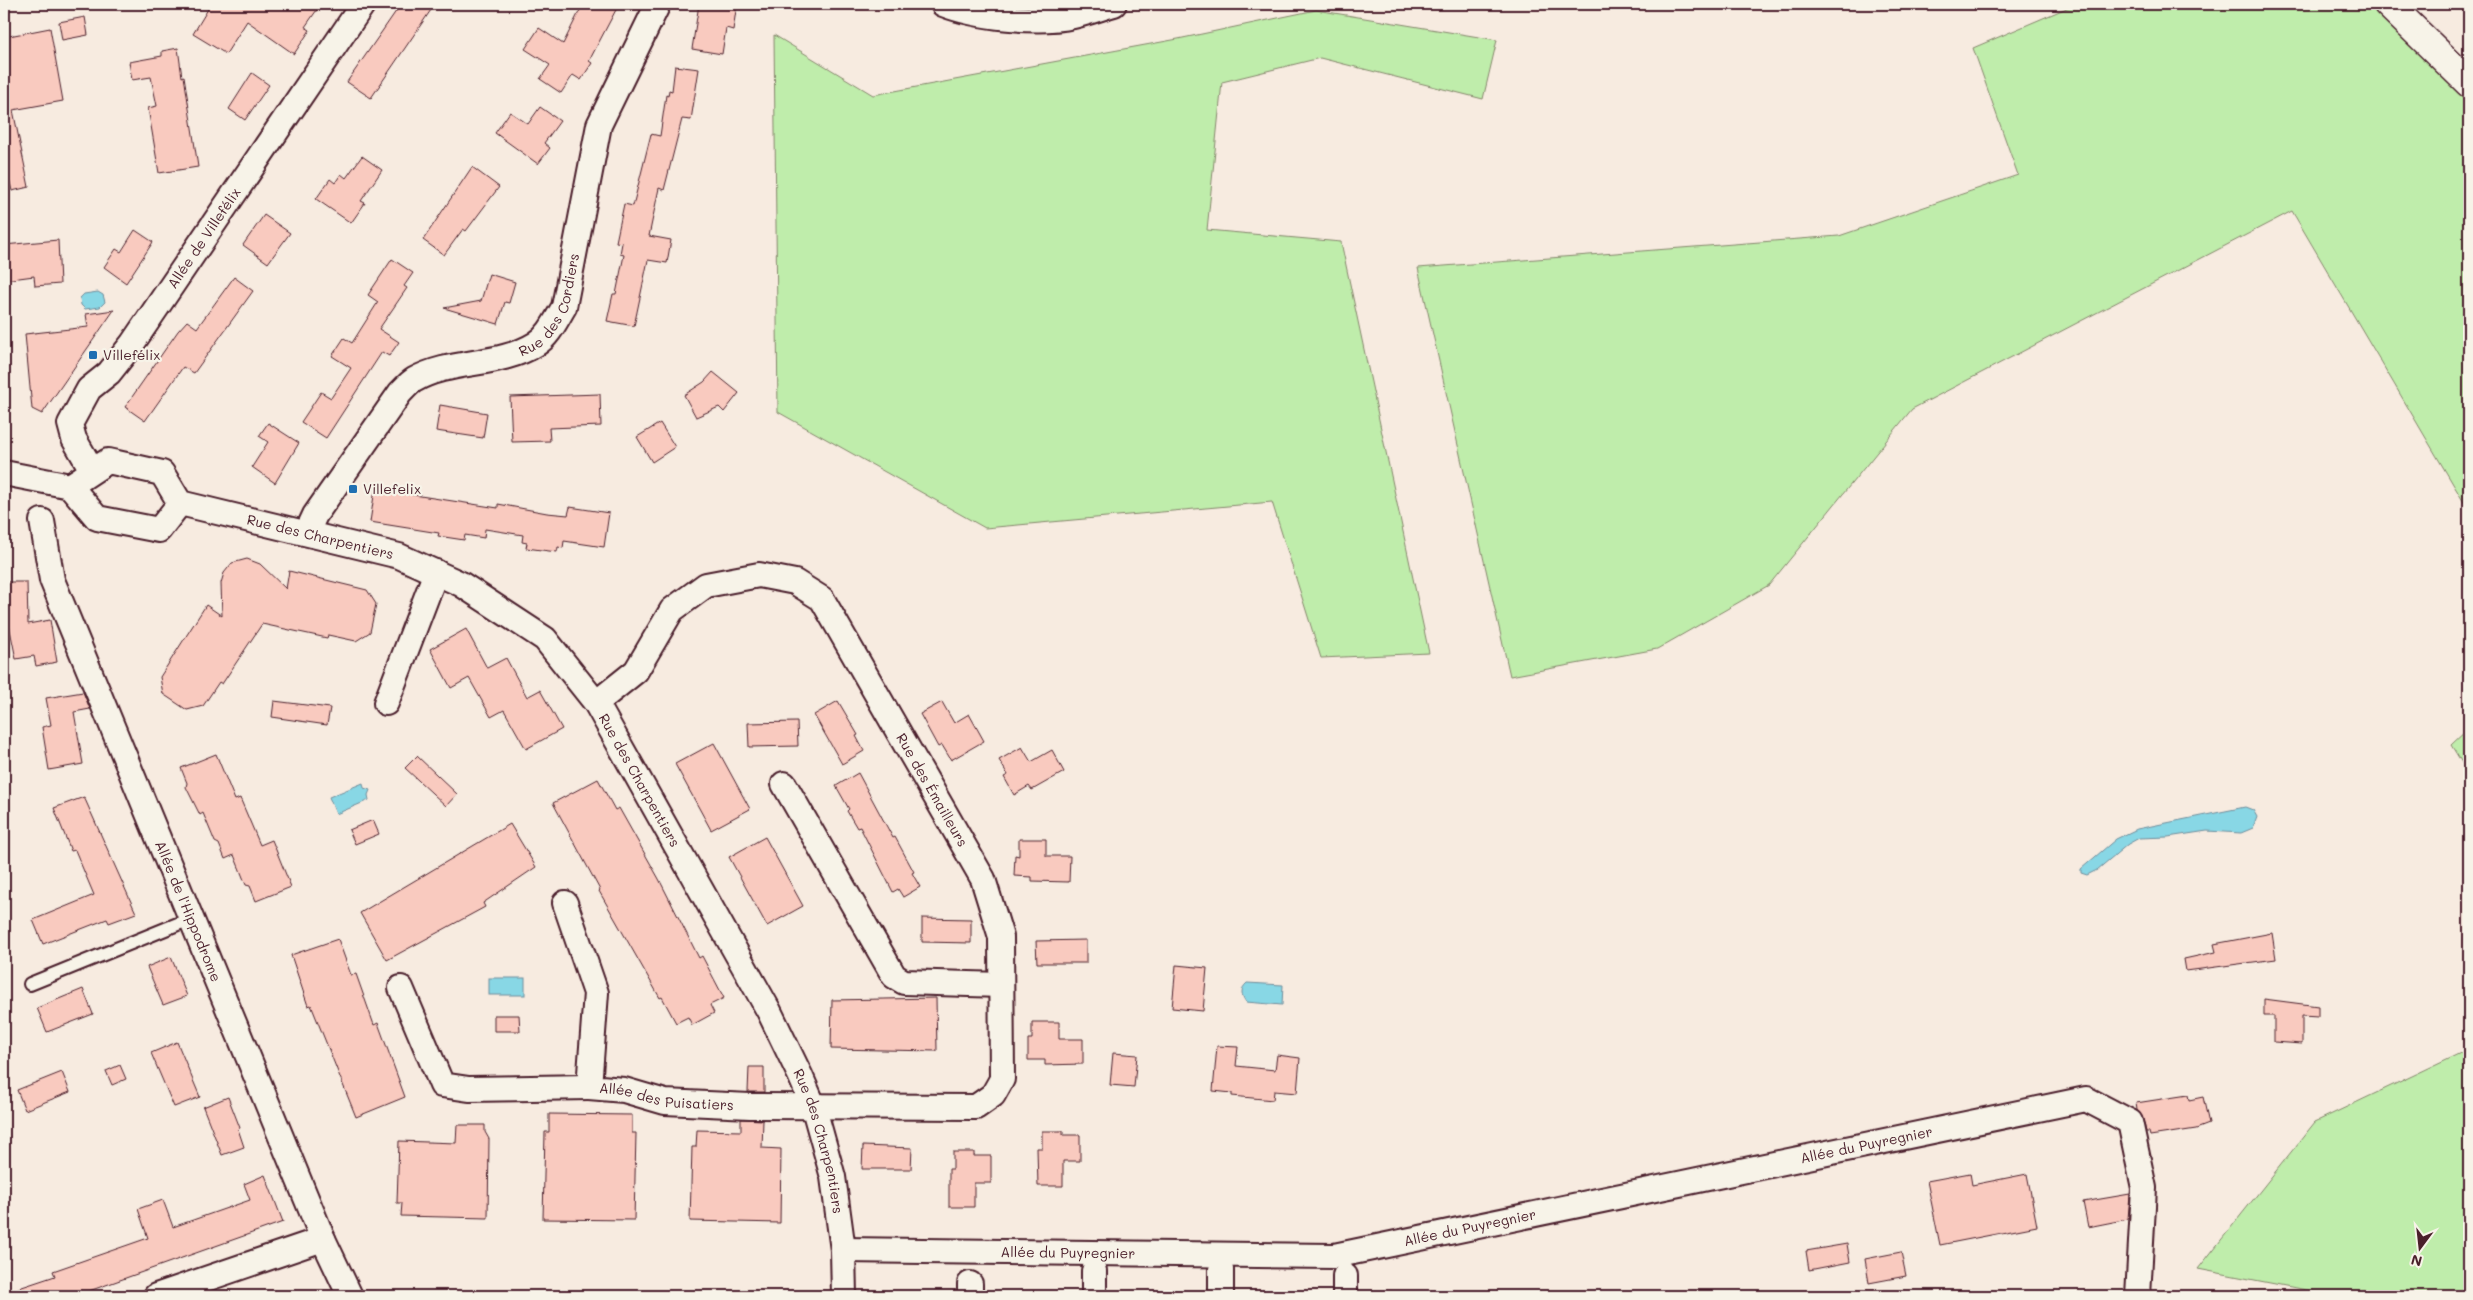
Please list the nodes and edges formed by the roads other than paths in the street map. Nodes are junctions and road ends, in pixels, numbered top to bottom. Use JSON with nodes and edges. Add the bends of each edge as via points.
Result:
{"nodes":[{"id":1,"x":363,"y":4,"type":"edge"},
{"id":2,"x":658,"y":4,"type":"edge"},
{"id":3,"x":944,"y":4,"type":"edge"},
{"id":4,"x":1114,"y":4,"type":"edge"},
{"id":5,"x":2388,"y":4,"type":"edge"},
{"id":6,"x":2469,"y":83,"type":"edge"},
{"id":7,"x":92,"y":470,"type":"junction"},
{"id":8,"x":14,"y":475,"type":"edge"},
{"id":9,"x":70,"y":486,"type":"junction"},
{"id":10,"x":180,"y":503,"type":"junction"},
{"id":11,"x":42,"y":522,"type":"dead end"},
{"id":12,"x":307,"y":532,"type":"junction"},
{"id":13,"x":436,"y":572,"type":"junction"},
{"id":14,"x":386,"y":703,"type":"dead end"},
{"id":15,"x":596,"y":703,"type":"junction"},
{"id":16,"x":784,"y":784,"type":"dead end"},
{"id":17,"x":565,"y":903,"type":"dead end"},
{"id":18,"x":190,"y":919,"type":"junction"},
{"id":19,"x":30,"y":984,"type":"dead end"},
{"id":20,"x":1002,"y":985,"type":"junction"},
{"id":21,"x":401,"y":988,"type":"dead end"},
{"id":22,"x":589,"y":1087,"type":"junction"},
{"id":23,"x":813,"y":1105,"type":"junction"},
{"id":24,"x":322,"y":1239,"type":"junction"},
{"id":25,"x":843,"y":1250,"type":"junction"},
{"id":26,"x":1221,"y":1270,"type":"dead end"},
{"id":27,"x":1094,"y":1272,"type":"dead end"},
{"id":28,"x":156,"y":1296,"type":"edge"},
{"id":29,"x":350,"y":1296,"type":"edge"},
{"id":30,"x":844,"y":1296,"type":"edge"},
{"id":31,"x":1094,"y":1296,"type":"edge"},
{"id":32,"x":1221,"y":1296,"type":"edge"},
{"id":33,"x":2138,"y":1296,"type":"edge"}],
"edges":[{"from":1,"to":7,"type":"street","name":"Allée de Villefélix","via":[[132,344],[109,373],[89,389],[70,424],[74,439]]},
{"from":2,"to":12,"type":"street","name":"Rue des Cordiers","via":[[599,125],[564,308],[551,329],[537,344],[516,354],[434,372],[413,380],[400,393],[315,515]]},
{"from":3,"to":4,"type":"street","via":[[989,16],[1030,19],[1072,17]]},
{"from":5,"to":6,"type":"main road"},
{"from":7,"to":9,"type":"street"},
{"from":7,"to":10,"type":"street","via":[[108,461],[162,473]]},
{"from":8,"to":9,"type":"street"},
{"from":9,"to":10,"type":"street","via":[[97,518],[159,530]]},
{"from":10,"to":12,"type":"street","name":"Rue des Charpentiers"},
{"from":11,"to":18,"type":"street","name":"Allée de l'Hippodrome","via":[[52,580]]},
{"from":12,"to":13,"type":"street","name":"Rue des Charpentiers","via":[[399,556]]},
{"from":13,"to":14,"type":"street"},
{"from":13,"to":15,"type":"street","name":"Rue des Charpentiers","via":[[545,639]]},
{"from":15,"to":20,"type":"street","name":"Rue des Émailleurs","via":[[636,671],[672,610],[706,585],[759,575],[795,582],[822,600],[983,878],[1001,937]]},
{"from":15,"to":23,"type":"street","name":"Rue des Charpentiers","via":[[768,1012]]},
{"from":16,"to":20,"type":"street","via":[[894,976],[904,982]]},
{"from":17,"to":22,"type":"street","name":"Allée des Puisatiers","via":[[596,993]]},
{"from":18,"to":19,"type":"lane"},
{"from":18,"to":24,"type":"street","name":"Allée de l'Hippodrome"},
{"from":20,"to":23,"type":"street","name":"Rue des Émailleurs","via":[[1002,1079],[993,1095],[976,1107]]},
{"from":21,"to":22,"type":"street","via":[[442,1085],[469,1089]]},
{"from":22,"to":23,"type":"street","name":"Allée des Puisatiers","via":[[624,1090],[665,1102]]},
{"from":23,"to":25,"type":"street","name":"Rue des Charpentiers","via":[[833,1177]]},
{"from":24,"to":28,"type":"street"},
{"from":24,"to":29,"type":"street","name":"Allée de l'Hippodrome"},
{"from":25,"to":30,"type":"street","name":"Rue des Charpentiers"},
{"from":25,"to":33,"type":"street","name":"Allée du Puyregnier","via":[[1334,1256],[2086,1099],[2130,1122],[2144,1188]]},
{"from":26,"to":32,"type":"street"},
{"from":27,"to":31,"type":"street"}]}
